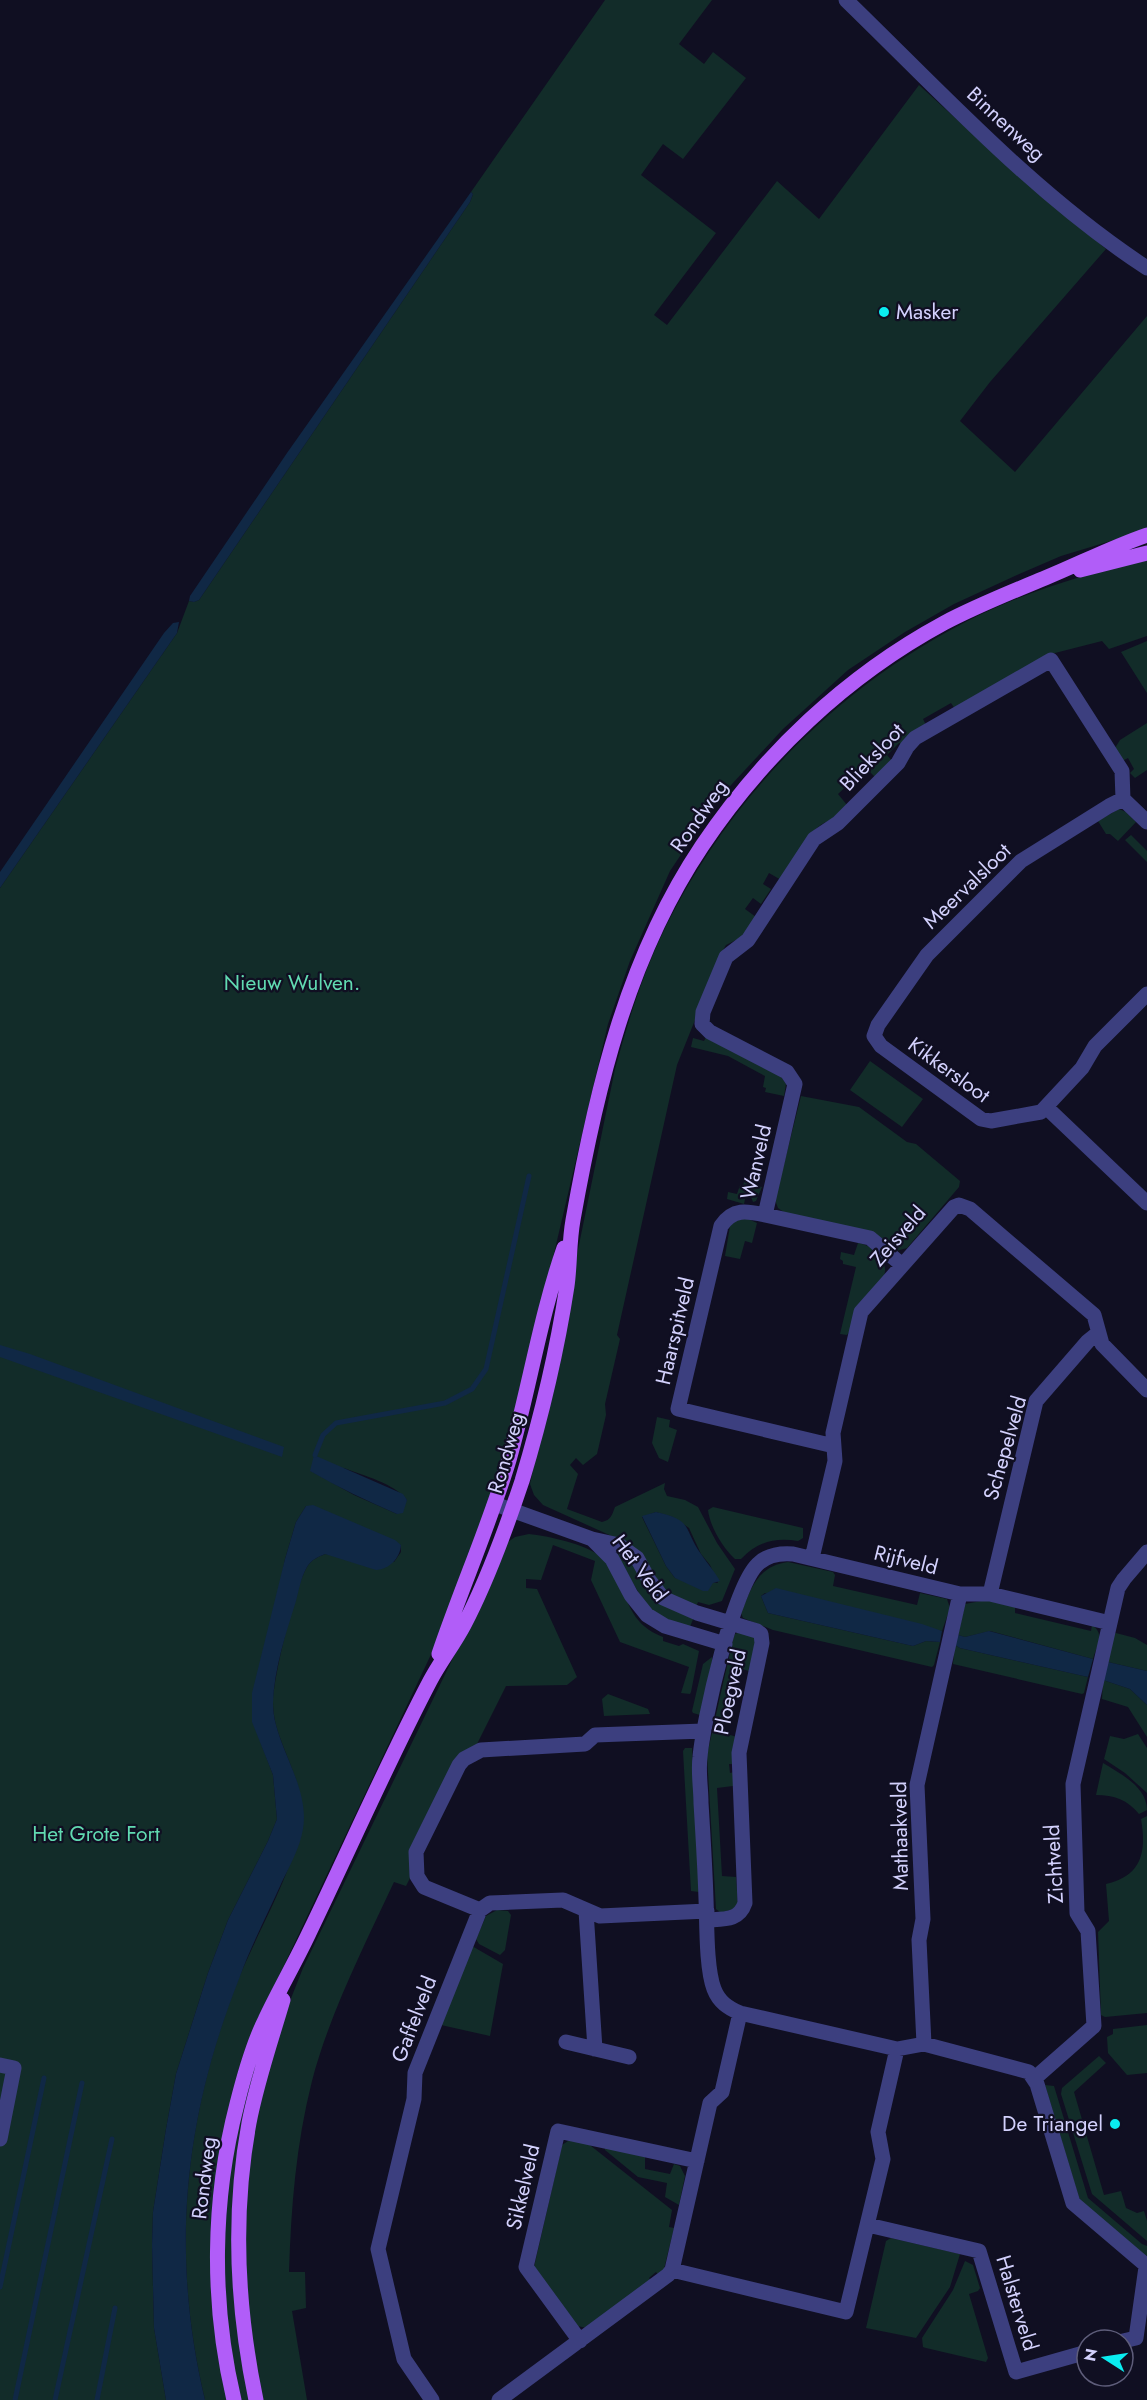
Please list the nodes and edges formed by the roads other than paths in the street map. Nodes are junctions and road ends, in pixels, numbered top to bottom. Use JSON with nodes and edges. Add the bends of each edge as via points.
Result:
{"nodes":[{"id":1,"x":846,"y":0,"type":"edge"},
{"id":2,"x":1147,"y":268,"type":"edge"},
{"id":3,"x":1147,"y":536,"type":"edge"},
{"id":4,"x":1147,"y":553,"type":"edge"},
{"id":5,"x":1050,"y":576,"type":"junction"},
{"id":6,"x":1123,"y":799,"type":"junction"},
{"id":7,"x":1147,"y":822,"type":"edge"},
{"id":8,"x":1147,"y":994,"type":"edge"},
{"id":9,"x":702,"y":1024,"type":"joint"},
{"id":10,"x":874,"y":1036,"type":"joint"},
{"id":11,"x":1046,"y":1107,"type":"junction"},
{"id":12,"x":1147,"y":1203,"type":"edge"},
{"id":13,"x":765,"y":1215,"type":"junction"},
{"id":14,"x":572,"y":1225,"type":"junction"},
{"id":15,"x":901,"y":1264,"type":"junction"},
{"id":16,"x":1098,"y":1333,"type":"junction"},
{"id":17,"x":1147,"y":1390,"type":"edge"},
{"id":18,"x":834,"y":1446,"type":"junction"},
{"id":19,"x":495,"y":1504,"type":"junction"},
{"id":20,"x":512,"y":1510,"type":"junction"},
{"id":21,"x":592,"y":1539,"type":"junction"},
{"id":22,"x":1147,"y":1552,"type":"edge"},
{"id":23,"x":812,"y":1558,"type":"junction"},
{"id":24,"x":960,"y":1594,"type":"junction"},
{"id":25,"x":990,"y":1594,"type":"junction"},
{"id":26,"x":730,"y":1622,"type":"junction"},
{"id":27,"x":1110,"y":1623,"type":"junction"},
{"id":28,"x":724,"y":1644,"type":"junction"},
{"id":29,"x":432,"y":1677,"type":"junction"},
{"id":30,"x":703,"y":1731,"type":"junction"},
{"id":31,"x":480,"y":1910,"type":"junction"},
{"id":32,"x":586,"y":1911,"type":"junction"},
{"id":33,"x":707,"y":1915,"type":"junction"},
{"id":34,"x":291,"y":1971,"type":"junction"},
{"id":35,"x":740,"y":2013,"type":"junction"},
{"id":36,"x":566,"y":2042,"type":"dead end"},
{"id":37,"x":924,"y":2044,"type":"junction"},
{"id":38,"x":595,"y":2049,"type":"junction"},
{"id":39,"x":897,"y":2049,"type":"junction"},
{"id":40,"x":629,"y":2057,"type":"dead end"},
{"id":41,"x":0,"y":2065,"type":"edge"},
{"id":42,"x":1035,"y":2078,"type":"junction"},
{"id":43,"x":0,"y":2139,"type":"edge"},
{"id":44,"x":697,"y":2162,"type":"junction"},
{"id":45,"x":868,"y":2225,"type":"junction"},
{"id":46,"x":1146,"y":2266,"type":"edge"},
{"id":47,"x":672,"y":2270,"type":"junction"},
{"id":48,"x":1135,"y":2337,"type":"edge"},
{"id":49,"x":580,"y":2341,"type":"junction"},
{"id":50,"x":1075,"y":2355,"type":"edge"},
{"id":51,"x":234,"y":2400,"type":"edge"},
{"id":52,"x":256,"y":2400,"type":"edge"},
{"id":53,"x":432,"y":2400,"type":"edge"},
{"id":54,"x":499,"y":2400,"type":"edge"}],
"edges":[{"from":1,"to":2,"type":"street","name":"Binnenweg","via":[[1011,159],[1083,221]]},
{"from":3,"to":5,"type":"main road","name":"Rondweg"},
{"from":4,"to":5,"type":"main road","name":"Rondweg"},
{"from":5,"to":14,"type":"main road","name":"Rondweg","via":[[953,618],[884,660],[794,735],[760,769],[724,815],[670,898],[631,984],[603,1078]]},
{"from":6,"to":7,"type":"street"},
{"from":6,"to":9,"type":"street","name":"Blieksloot","via":[[1122,771],[1051,660],[915,738],[898,763],[838,823],[814,839],[748,940],[726,957],[703,1012]]},
{"from":6,"to":10,"type":"street","name":"Meervalsloot","via":[[1021,861],[927,955]]},
{"from":8,"to":11,"type":"street","via":[[1095,1046],[1082,1068]]},
{"from":9,"to":13,"type":"street","name":"Wanveld","via":[[794,1079],[795,1089]]},
{"from":10,"to":11,"type":"street","name":"Kikkersloot","via":[[881,1046],[981,1119],[1011,1118],[1041,1112]]},
{"from":11,"to":12,"type":"street"},
{"from":13,"to":15,"type":"street","name":"Wanveld","via":[[870,1238]]},
{"from":13,"to":18,"type":"street","name":"Haarspitveld","via":[[739,1212],[721,1226],[678,1409]]},
{"from":14,"to":19,"type":"main road","name":"Rondweg","via":[[552,1283]]},
{"from":14,"to":20,"type":"main road","name":"Rondweg","via":[[567,1287],[555,1347],[534,1440]]},
{"from":15,"to":16,"type":"street","name":"Zeisveld","via":[[948,1211],[964,1206],[1094,1315]]},
{"from":15,"to":18,"type":"street","name":"Zeisveld","via":[[861,1312],[833,1433]]},
{"from":16,"to":17,"type":"street","name":"Zeisveld","via":[[1102,1344]]},
{"from":16,"to":25,"type":"street","name":"Schepelveld","via":[[1036,1401]]},
{"from":18,"to":23,"type":"street","name":"Zeisveld","via":[[835,1461]]},
{"from":19,"to":20,"type":"street","name":"Het Veld"},
{"from":19,"to":29,"type":"main road","name":"Rondweg"},
{"from":20,"to":21,"type":"street","name":"Het Veld"},
{"from":20,"to":29,"type":"main road","name":"Rondweg","via":[[463,1627]]},
{"from":21,"to":26,"type":"street","name":"Het Veld","via":[[619,1545],[630,1552],[663,1598]]},
{"from":21,"to":28,"type":"street","name":"Het Veld","via":[[612,1559],[647,1615],[665,1626]]},
{"from":22,"to":27,"type":"street","via":[[1121,1583]]},
{"from":23,"to":24,"type":"street","name":"Rijfveld"},
{"from":23,"to":26,"type":"street","name":"Rijfveld","via":[[780,1553],[759,1562],[745,1580]]},
{"from":24,"to":25,"type":"street","name":"Rijfveld"},
{"from":24,"to":37,"type":"street","name":"Mathaakveld","via":[[917,1785]]},
{"from":25,"to":27,"type":"street","name":"Rijfveld"},
{"from":26,"to":28,"type":"street","name":"Ploegveld"},
{"from":26,"to":33,"type":"street","name":"Ploegveld","via":[[757,1630],[762,1638],[739,1753],[745,1903],[733,1918]]},
{"from":27,"to":42,"type":"street","name":"Zichtveld","via":[[1072,1792],[1077,1914],[1088,1931],[1094,2026]]},
{"from":28,"to":30,"type":"street","name":"Ploegveld"},
{"from":29,"to":34,"type":"main road","name":"Rondweg"},
{"from":30,"to":31,"type":"street","via":[[595,1735],[585,1744],[481,1750],[464,1759],[416,1852],[417,1876],[424,1887]]},
{"from":30,"to":33,"type":"street","name":"Ploegveld","via":[[699,1760]]},
{"from":31,"to":32,"type":"street","via":[[490,1903],[563,1900]]},
{"from":31,"to":53,"type":"street","name":"Gaffelveld","via":[[415,2073],[414,2099],[379,2243],[404,2359]]},
{"from":32,"to":33,"type":"street","via":[[600,1916]]},
{"from":32,"to":38,"type":"street"},
{"from":33,"to":35,"type":"street","name":"Ploegveld","via":[[714,1988],[720,2000]]},
{"from":34,"to":51,"type":"main road","name":"Rondweg","via":[[264,2020],[246,2070],[222,2181],[219,2307]]},
{"from":34,"to":52,"type":"main road","name":"Rondweg","via":[[249,2123],[240,2194],[240,2300]]},
{"from":35,"to":39,"type":"street","name":"Ploegveld"},
{"from":35,"to":44,"type":"street","via":[[722,2092],[710,2103]]},
{"from":36,"to":38,"type":"street"},
{"from":37,"to":39,"type":"street","name":"Ploegveld"},
{"from":37,"to":42,"type":"street","name":"Ploegveld","via":[[1023,2069]]},
{"from":38,"to":40,"type":"street"},
{"from":39,"to":45,"type":"street","via":[[878,2132],[883,2159]]},
{"from":41,"to":43,"type":"street","via":[[14,2068]]},
{"from":42,"to":46,"type":"street","via":[[1072,2204]]},
{"from":44,"to":47,"type":"street"},
{"from":44,"to":49,"type":"street","name":"Sikkelveld","via":[[558,2131],[526,2266]]},
{"from":45,"to":47,"type":"street","via":[[846,2312]]},
{"from":45,"to":50,"type":"street","name":"Halsterveld","via":[[979,2251],[1016,2372]]},
{"from":46,"to":48,"type":"street"},
{"from":47,"to":49,"type":"street"},
{"from":49,"to":54,"type":"street"}]}
